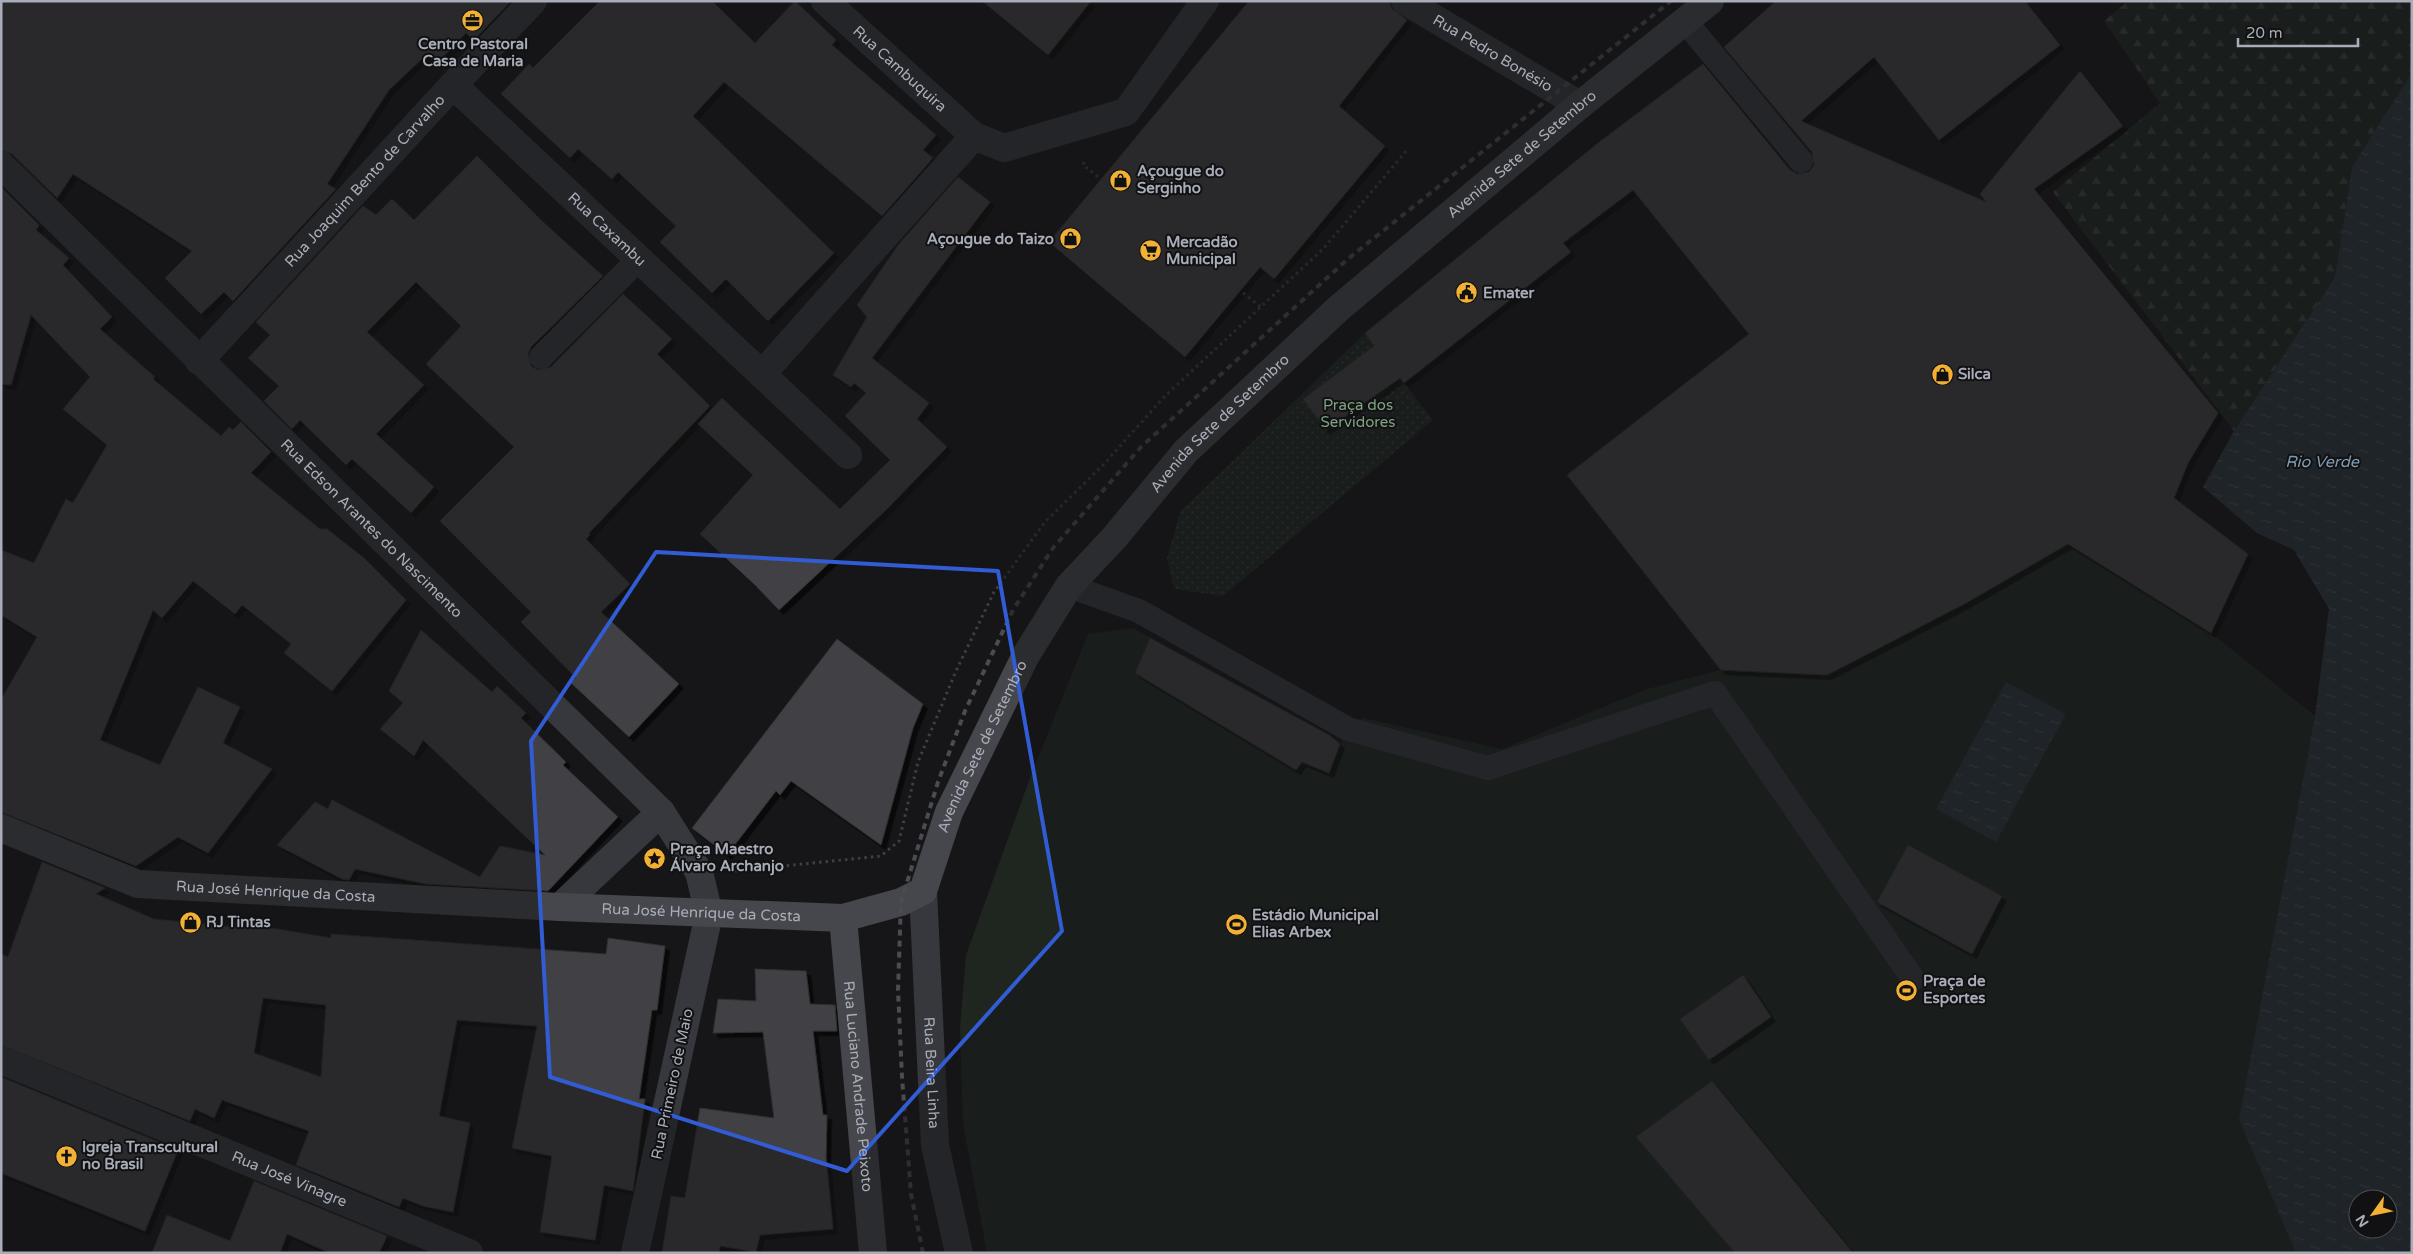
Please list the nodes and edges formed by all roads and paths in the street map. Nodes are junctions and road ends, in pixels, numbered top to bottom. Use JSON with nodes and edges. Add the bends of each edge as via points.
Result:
{"nodes":[{"id":1,"x":533,"y":1,"type":"edge"},
{"id":2,"x":825,"y":1,"type":"edge"},
{"id":3,"x":1205,"y":1,"type":"edge"},
{"id":4,"x":1710,"y":1,"type":"edge"},
{"id":5,"x":1418,"y":5,"type":"edge"},
{"id":6,"x":1685,"y":21,"type":"junction"},
{"id":7,"x":452,"y":85,"type":"junction"},
{"id":8,"x":1580,"y":106,"type":"junction"},
{"id":9,"x":974,"y":136,"type":"junction"},
{"id":10,"x":1089,"y":157,"type":"dead end"},
{"id":11,"x":1801,"y":161,"type":"dead end"},
{"id":12,"x":1,"y":164,"type":"edge"},
{"id":13,"x":639,"y":259,"type":"junction"},
{"id":14,"x":1262,"y":308,"type":"dead end"},
{"id":15,"x":541,"y":357,"type":"dead end"},
{"id":16,"x":199,"y":361,"type":"junction"},
{"id":17,"x":762,"y":374,"type":"junction"},
{"id":18,"x":848,"y":455,"type":"dead end"},
{"id":19,"x":1069,"y":586,"type":"junction"},
{"id":20,"x":661,"y":812,"type":"junction"},
{"id":21,"x":1,"y":828,"type":"edge"},
{"id":22,"x":923,"y":891,"type":"junction"},
{"id":23,"x":560,"y":908,"type":"junction"},
{"id":24,"x":709,"y":914,"type":"junction"},
{"id":25,"x":843,"y":918,"type":"junction"},
{"id":26,"x":1913,"y":979,"type":"dead end"},
{"id":27,"x":1,"y":1060,"type":"edge"},
{"id":28,"x":418,"y":1243,"type":"edge"},
{"id":29,"x":469,"y":1253,"type":"edge"},
{"id":30,"x":635,"y":1253,"type":"edge"},
{"id":31,"x":873,"y":1253,"type":"edge"},
{"id":32,"x":959,"y":1253,"type":"edge"}],
"edges":[{"from":1,"to":7,"type":"street","name":"Rua Joaquim Bento de Carvalho"},
{"from":2,"to":9,"type":"street","name":"Rua Cambuquira"},
{"from":3,"to":9,"type":"street","via":[[1126,112],[1004,148]]},
{"from":4,"to":6,"type":"main road","name":"Avenida Sete de Setembro"},
{"from":5,"to":8,"type":"street","name":"Rua Pedro Bonésio"},
{"from":6,"to":8,"type":"main road","name":"Avenida Sete de Setembro"},
{"from":6,"to":11,"type":"lane"},
{"from":7,"to":13,"type":"street","name":"Rua Caxambu"},
{"from":7,"to":16,"type":"street","name":"Rua Joaquim Bento de Carvalho"},
{"from":8,"to":19,"type":"main road","name":"Avenida Sete de Setembro","via":[[1339,308],[1206,431]]},
{"from":9,"to":17,"type":"street"},
{"from":10,"to":14,"type":"path","via":[[1083,165]]},
{"from":12,"to":16,"type":"street","name":"Rua Edson Arantes do Nascimento"},
{"from":13,"to":15,"type":"lane"},
{"from":13,"to":17,"type":"street","name":"Rua Caxambu"},
{"from":16,"to":20,"type":"street","name":"Rua Edson Arantes do Nascimento"},
{"from":17,"to":18,"type":"street","name":"Rua Caxambu"},
{"from":19,"to":22,"type":"main road","name":"Avenida Sete de Setembro","via":[[1026,655],[949,812]]},
{"from":19,"to":26,"type":"lane","via":[[1138,611],[1348,729],[1488,768],[1715,693]]},
{"from":20,"to":23,"type":"street"},
{"from":20,"to":24,"type":"street","name":"Rua Edson Arantes do Nascimento","via":[[699,872]]},
{"from":21,"to":23,"type":"main road","name":"Rua José Henrique da Costa","via":[[138,884]]},
{"from":22,"to":25,"type":"main road","via":[[901,902]]},
{"from":22,"to":32,"type":"street","name":"Rua Beira Linha","via":[[934,1146]]},
{"from":23,"to":24,"type":"main road","name":"Rua José Henrique da Costa"},
{"from":24,"to":25,"type":"main road","name":"Rua José Henrique da Costa"},
{"from":24,"to":30,"type":"street","name":"Rua Primeiro de Maio"},
{"from":25,"to":31,"type":"main road","name":"Rua Luciano Andrade Peixoto"},
{"from":27,"to":28,"type":"street","name":"Rua José Vinagre"},
{"from":28,"to":29,"type":"street","name":"Rua José Vinagre"}]}
